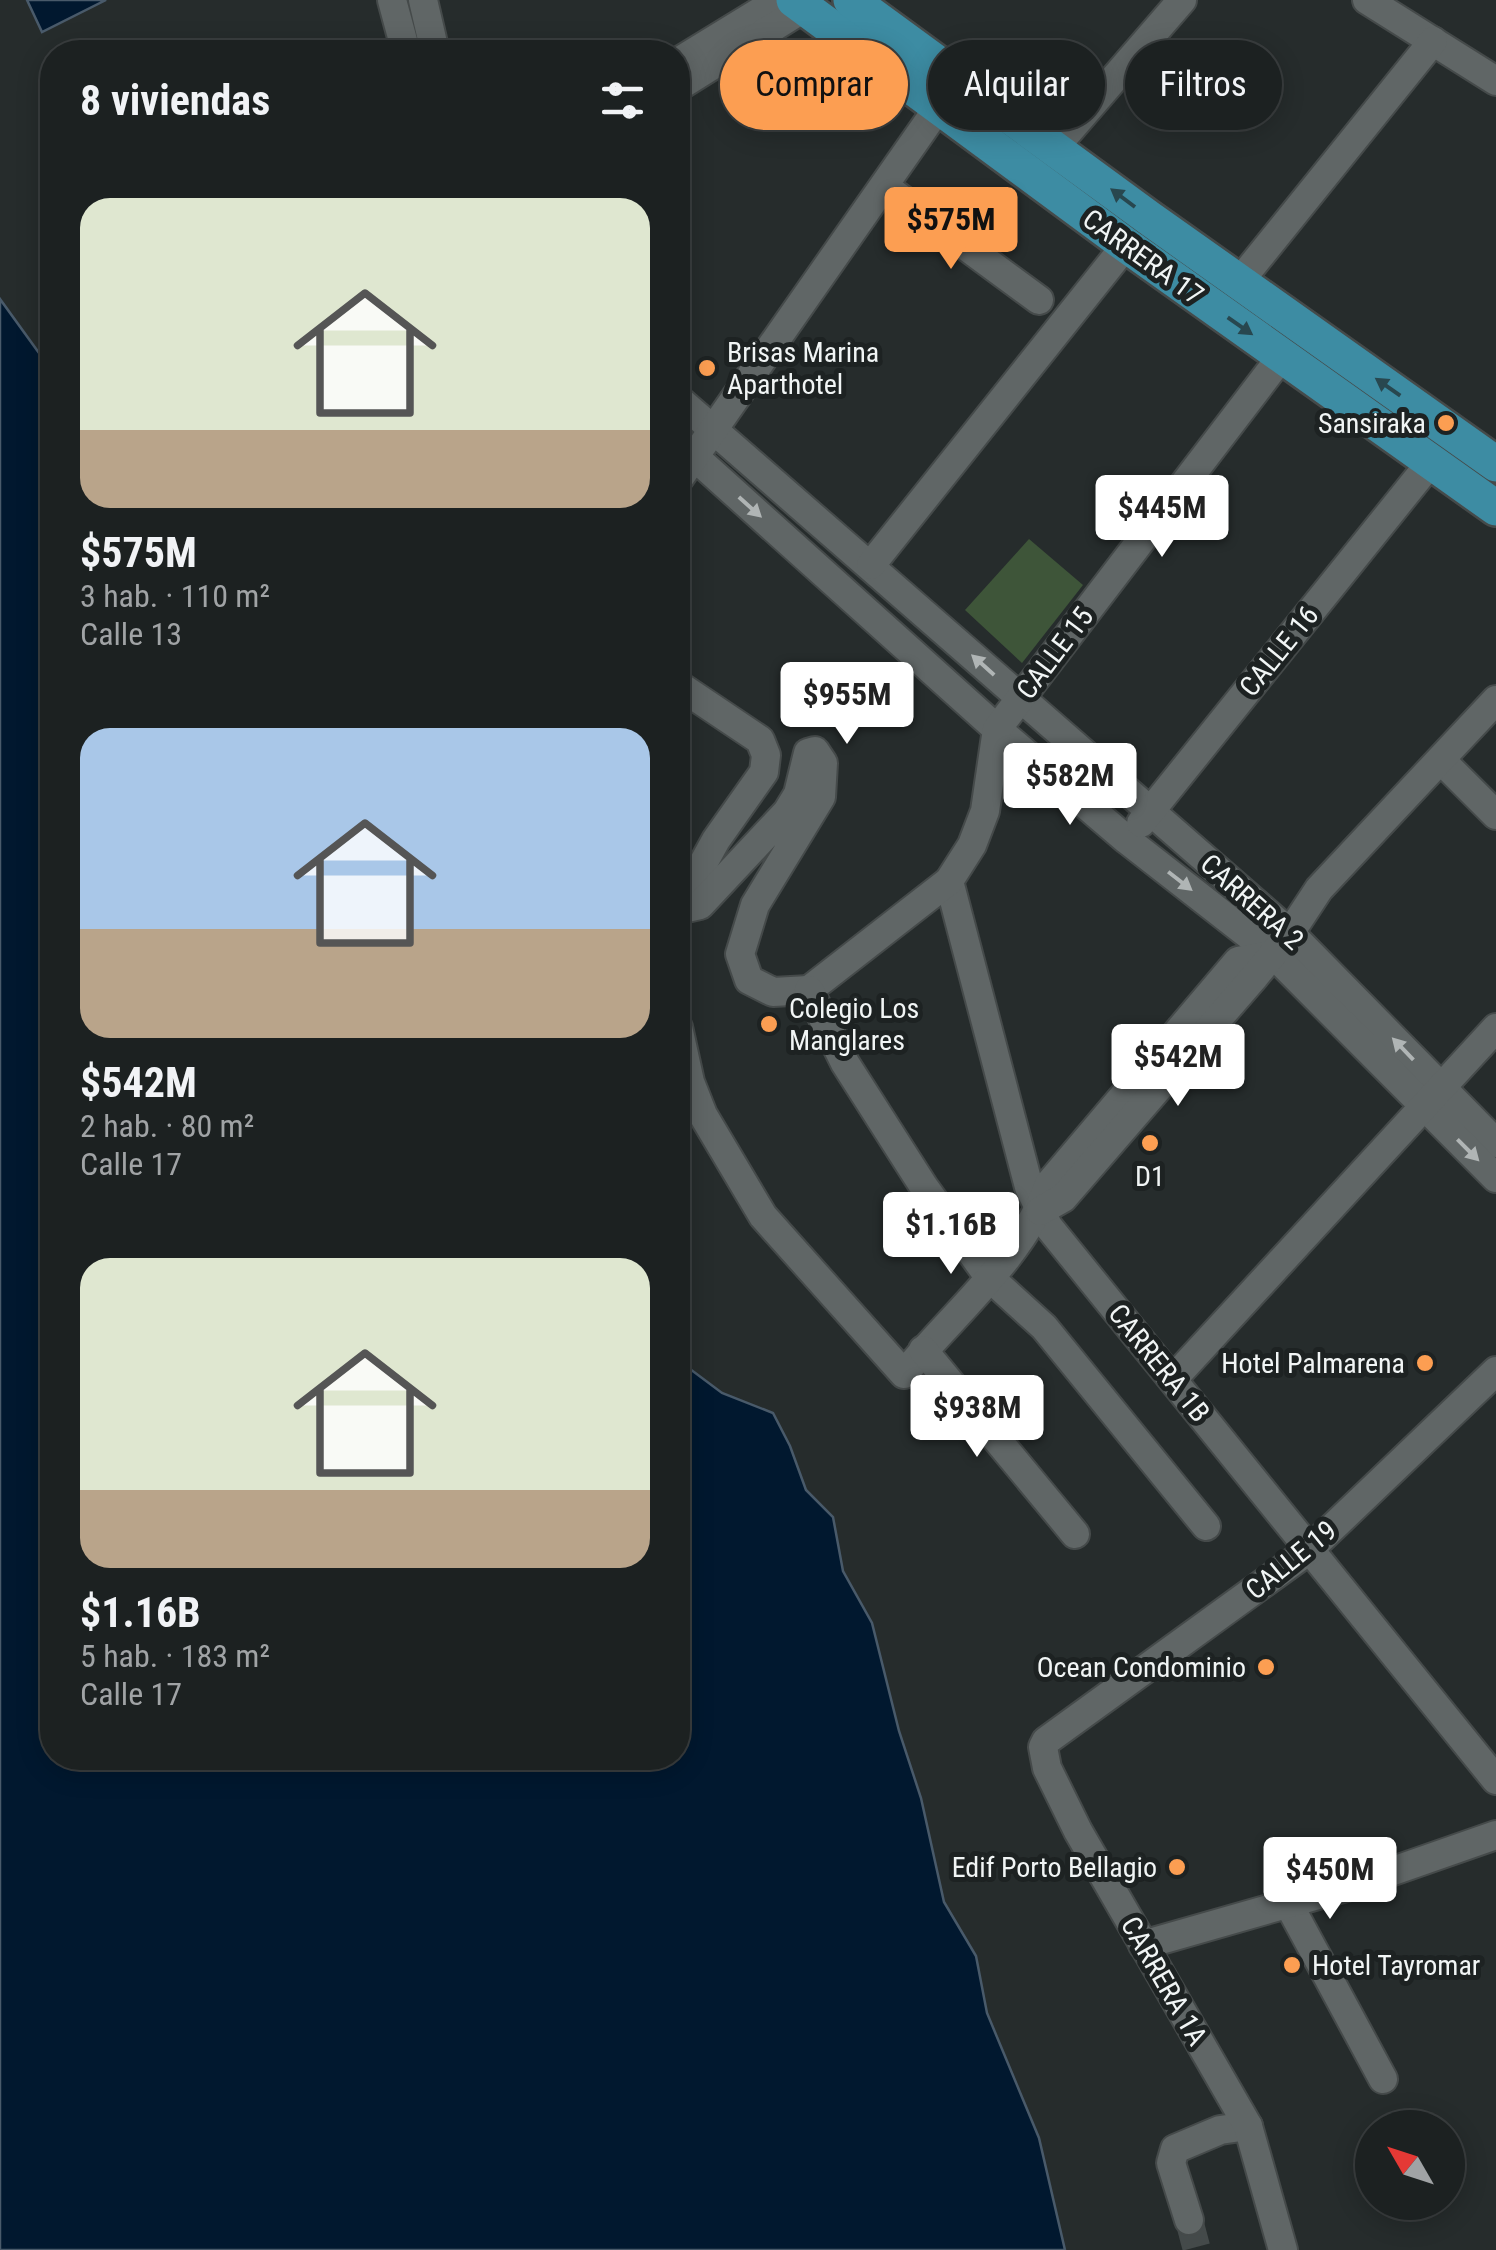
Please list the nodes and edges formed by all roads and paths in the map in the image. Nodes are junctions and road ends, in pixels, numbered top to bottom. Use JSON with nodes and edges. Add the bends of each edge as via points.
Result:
{"nodes":[{"id":1,"x":392,"y":0,"type":"edge"},
{"id":2,"x":423,"y":0,"type":"edge"},
{"id":3,"x":851,"y":0,"type":"edge"},
{"id":4,"x":1182,"y":0,"type":"edge"},
{"id":5,"x":1367,"y":0,"type":"edge"},
{"id":6,"x":792,"y":3,"type":"edge"},
{"id":7,"x":403,"y":40,"type":"edge"},
{"id":8,"x":432,"y":40,"type":"edge"},
{"id":9,"x":1433,"y":41,"type":"junction"},
{"id":10,"x":690,"y":56,"type":"edge"},
{"id":11,"x":690,"y":78,"type":"edge"},
{"id":12,"x":1496,"y":81,"type":"edge"},
{"id":13,"x":928,"y":101,"type":"edge"},
{"id":14,"x":928,"y":122,"type":"edge"},
{"id":15,"x":968,"y":130,"type":"edge"},
{"id":16,"x":1055,"y":147,"type":"junction"},
{"id":17,"x":884,"y":186,"type":"junction"},
{"id":18,"x":1126,"y":245,"type":"junction"},
{"id":19,"x":1239,"y":282,"type":"junction"},
{"id":20,"x":1039,"y":300,"type":"dead end"},
{"id":21,"x":1282,"y":356,"type":"junction"},
{"id":22,"x":690,"y":409,"type":"edge"},
{"id":23,"x":713,"y":429,"type":"junction"},
{"id":24,"x":690,"y":446,"type":"edge"},
{"id":25,"x":690,"y":453,"type":"edge"},
{"id":26,"x":1431,"y":462,"type":"junction"},
{"id":27,"x":1496,"y":464,"type":"edge"},
{"id":28,"x":1496,"y":508,"type":"edge"},
{"id":29,"x":871,"y":565,"type":"junction"},
{"id":30,"x":690,"y":691,"type":"edge"},
{"id":31,"x":1020,"y":698,"type":"junction"},
{"id":32,"x":1496,"y":700,"type":"edge"},
{"id":33,"x":997,"y":728,"type":"junction"},
{"id":34,"x":1441,"y":760,"type":"junction"},
{"id":35,"x":1150,"y":812,"type":"junction"},
{"id":36,"x":1496,"y":816,"type":"edge"},
{"id":37,"x":1128,"y":840,"type":"junction"},
{"id":38,"x":949,"y":881,"type":"junction"},
{"id":39,"x":690,"y":887,"type":"edge"},
{"id":40,"x":690,"y":907,"type":"edge"},
{"id":41,"x":1282,"y":943,"type":"junction"},
{"id":42,"x":809,"y":990,"type":"junction"},
{"id":43,"x":1496,"y":1028,"type":"edge"},
{"id":44,"x":690,"y":1082,"type":"edge"},
{"id":45,"x":1433,"y":1097,"type":"junction"},
{"id":46,"x":1496,"y":1143,"type":"edge"},
{"id":47,"x":1496,"y":1178,"type":"edge"},
{"id":48,"x":1040,"y":1211,"type":"junction"},
{"id":49,"x":989,"y":1277,"type":"junction"},
{"id":50,"x":923,"y":1350,"type":"junction"},
{"id":51,"x":1496,"y":1371,"type":"edge"},
{"id":52,"x":1173,"y":1379,"type":"junction"},
{"id":53,"x":1206,"y":1526,"type":"dead end"},
{"id":54,"x":1076,"y":1534,"type":"dead end"},
{"id":55,"x":1308,"y":1551,"type":"junction"},
{"id":56,"x":1067,"y":1726,"type":"joint"},
{"id":57,"x":1496,"y":1780,"type":"edge"},
{"id":58,"x":1496,"y":1835,"type":"edge"},
{"id":59,"x":1288,"y":1904,"type":"junction"},
{"id":60,"x":1143,"y":1945,"type":"junction"},
{"id":61,"x":1383,"y":2079,"type":"dead end"},
{"id":62,"x":1248,"y":2126,"type":"junction"},
{"id":63,"x":1189,"y":2220,"type":"tunnel mouth"},
{"id":64,"x":1283,"y":2250,"type":"edge"}],
"edges":[{"from":1,"to":7,"type":"street"},
{"from":2,"to":8,"type":"street"},
{"from":3,"to":16,"type":"main road","name":"CARRERA 17"},
{"from":4,"to":16,"type":"street"},
{"from":5,"to":9,"type":"street"},
{"from":6,"to":10,"type":"street"},
{"from":6,"to":11,"type":"street"},
{"from":6,"to":13,"type":"main road","name":"CARRERA 17"},
{"from":9,"to":12,"type":"street"},
{"from":9,"to":19,"type":"street"},
{"from":14,"to":17,"type":"street"},
{"from":15,"to":18,"type":"main road","name":"CARRERA 17"},
{"from":19,"to":16,"type":"main road","name":"CARRERA 17","one_way":true},
{"from":17,"to":20,"type":"street"},
{"from":17,"to":23,"type":"street"},
{"from":18,"to":21,"type":"main road","name":"CARRERA 17","one_way":true},
{"from":18,"to":29,"type":"street"},
{"from":27,"to":19,"type":"main road","name":"CARRERA 17","one_way":true},
{"from":21,"to":26,"type":"main road","name":"CARRERA 17"},
{"from":21,"to":31,"type":"street","name":"CALLE 15"},
{"from":22,"to":23,"type":"street","name":"CARRERA 2"},
{"from":23,"to":24,"type":"street"},
{"from":23,"to":29,"type":"street","name":"CARRERA 2"},
{"from":25,"to":33,"type":"street","name":"CARRERA 2","one_way":true},
{"from":26,"to":28,"type":"main road","name":"CARRERA 17"},
{"from":26,"to":35,"type":"street","name":"CALLE 16"},
{"from":31,"to":29,"type":"street","name":"CARRERA 2","one_way":true},
{"from":30,"to":39,"type":"street","via":[[760,740],[766,754],[764,772]]},
{"from":31,"to":33,"type":"street","name":"CALLE 15"},
{"from":31,"to":35,"type":"street","name":"CARRERA 2"},
{"from":32,"to":34,"type":"street"},
{"from":33,"to":37,"type":"street","name":"CARRERA 2"},
{"from":33,"to":38,"type":"street","name":"CALLE 15","via":[[984,811]]},
{"from":34,"to":36,"type":"street"},
{"from":34,"to":41,"type":"street","via":[[1320,889]]},
{"from":35,"to":37,"type":"street","name":"CALLE 16"},
{"from":35,"to":41,"type":"street","name":"CARRERA 2"},
{"from":37,"to":41,"type":"street","name":"CARRERA 2","one_way":true},
{"from":38,"to":42,"type":"street","name":"CALLE 15"},
{"from":38,"to":48,"type":"street","name":"CARRERA 1B"},
{"from":40,"to":42,"type":"street","via":[[700,905],[787,812],[808,753],[815,751],[823,764],[821,797],[755,905],[740,954],[749,980],[773,992]]},
{"from":41,"to":45,"type":"street","name":"CARRERA 2"},
{"from":41,"to":48,"type":"street","via":[[1168,1060],[1064,1198]]},
{"from":42,"to":49,"type":"street","via":[[845,1063]]},
{"from":43,"to":45,"type":"street"},
{"from":44,"to":50,"type":"street","via":[[763,1216],[904,1374]]},
{"from":45,"to":46,"type":"street","name":"CARRERA 2"},
{"from":45,"to":47,"type":"street","name":"CARRERA 2","one_way":true},
{"from":45,"to":52,"type":"street"},
{"from":48,"to":49,"type":"street"},
{"from":48,"to":52,"type":"street","name":"CARRERA 1B"},
{"from":49,"to":50,"type":"street"},
{"from":49,"to":53,"type":"street","via":[[1044,1326]]},
{"from":50,"to":54,"type":"street"},
{"from":51,"to":55,"type":"street","name":"CALLE 19"},
{"from":52,"to":55,"type":"street","name":"CARRERA 1B"},
{"from":55,"to":56,"type":"street","name":"CALLE 19"},
{"from":55,"to":57,"type":"street","name":"CARRERA 1B"},
{"from":56,"to":60,"type":"street","name":"CARRERA 1A","via":[[1043,1747],[1047,1768]]},
{"from":58,"to":59,"type":"street"},
{"from":59,"to":60,"type":"street"},
{"from":59,"to":61,"type":"street"},
{"from":60,"to":62,"type":"street","name":"CARRERA 1A"},
{"from":62,"to":63,"type":"street","via":[[1175,2148],[1171,2163]]},
{"from":62,"to":64,"type":"street","name":"CARRERA 1A"}]}
